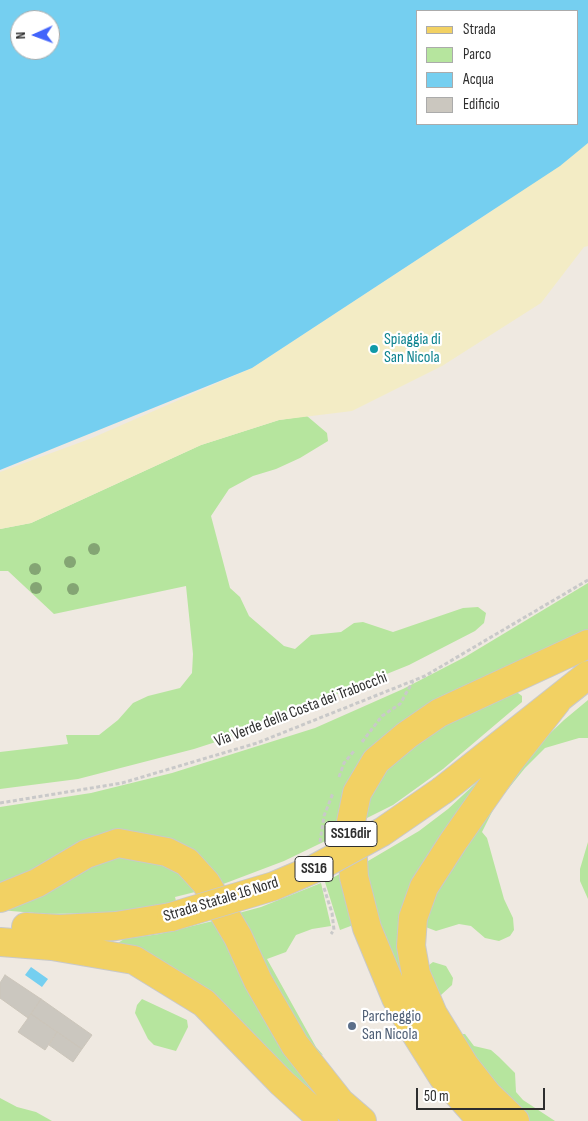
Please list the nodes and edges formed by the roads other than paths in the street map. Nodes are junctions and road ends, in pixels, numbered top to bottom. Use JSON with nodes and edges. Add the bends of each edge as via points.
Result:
{"nodes":[{"id":1,"x":588,"y":644,"type":"edge"},
{"id":2,"x":588,"y":675,"type":"edge"},
{"id":3,"x":557,"y":700,"type":"junction"},
{"id":4,"x":0,"y":898,"type":"edge"},
{"id":5,"x":0,"y":924,"type":"edge"},
{"id":6,"x":0,"y":942,"type":"edge"},
{"id":7,"x":324,"y":1121,"type":"edge"},
{"id":8,"x":362,"y":1121,"type":"edge"},
{"id":9,"x":482,"y":1121,"type":"edge"},
{"id":10,"x":516,"y":1121,"type":"edge"}],
"edges":[{"from":1,"to":9,"type":"main road","number":"SS16dir","via":[[439,713],[376,761],[357,793],[351,822],[354,877],[370,935],[396,998],[416,1034],[443,1078]]},
{"from":2,"to":3,"type":"main road","name":"Strada Statale 16 Nord","number":"SS16"},
{"from":3,"to":5,"type":"main road","name":"Strada Statale 16 Nord","number":"SS16","bridge":true,"via":[[443,790],[382,832],[316,868],[274,886],[172,917],[116,926],[59,929]]},
{"from":3,"to":10,"type":"main road","via":[[453,842],[424,887],[413,918],[411,946],[416,974],[433,1014],[465,1066]]},
{"from":4,"to":8,"type":"main road","via":[[37,883],[86,854],[118,843],[167,852],[187,862],[206,883],[295,1045],[340,1102]]},
{"from":6,"to":7,"type":"main road","via":[[52,946],[134,960],[204,1003]]}]}
